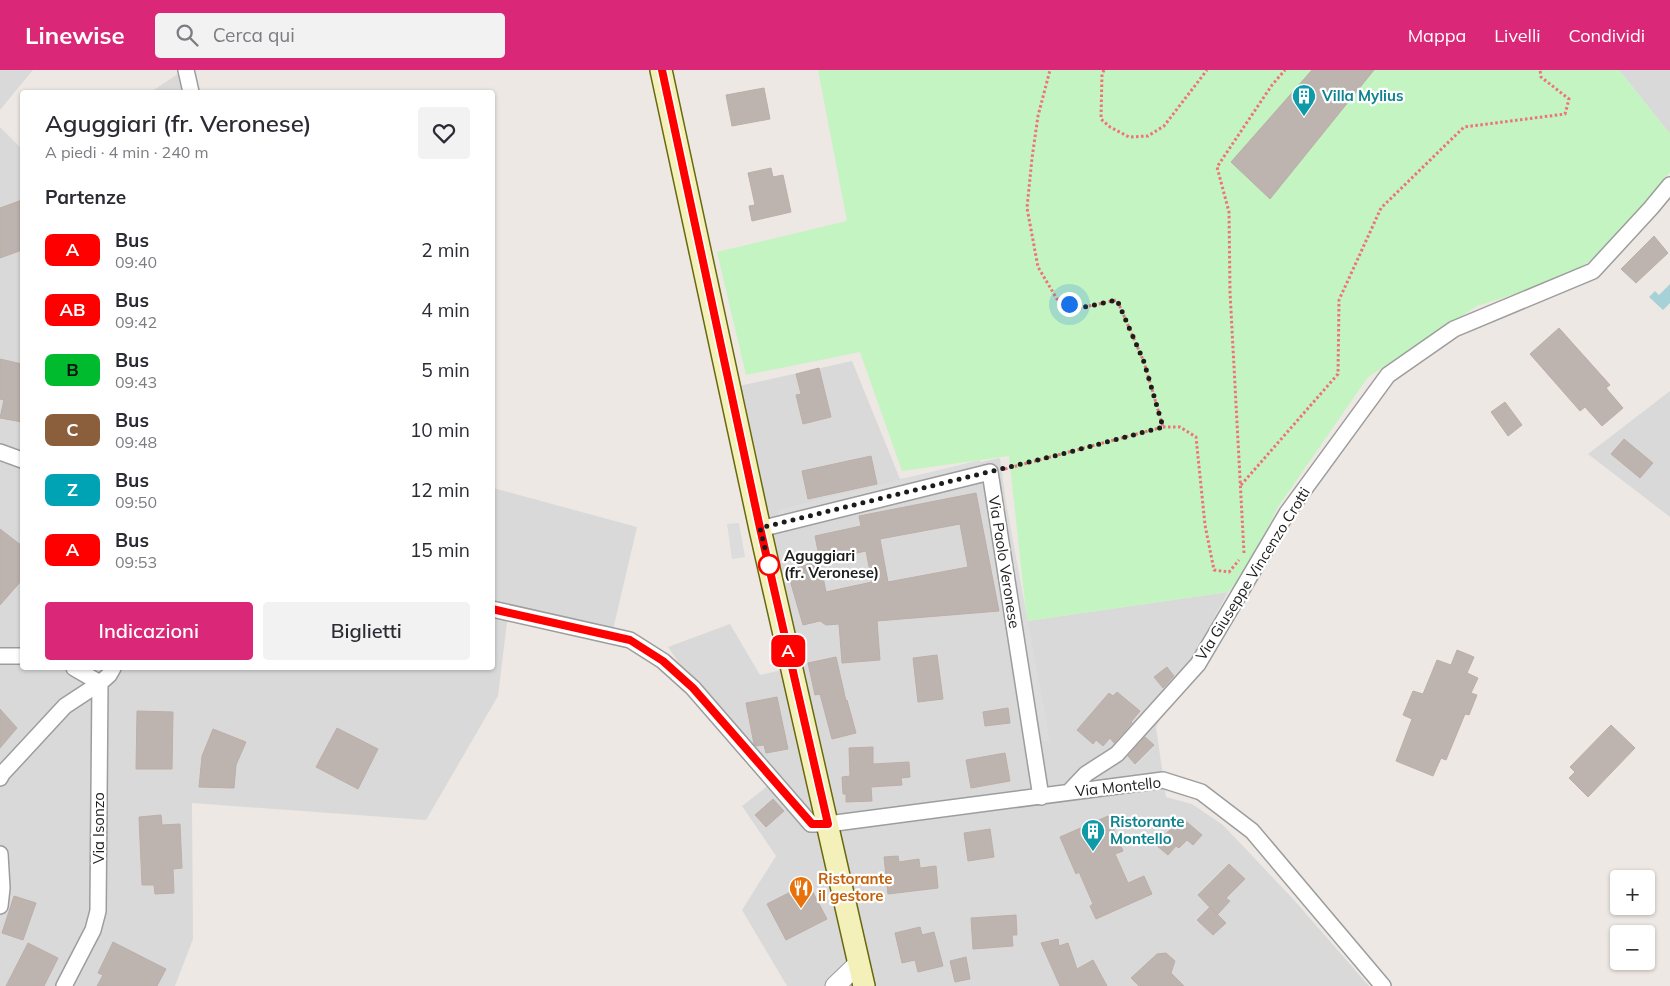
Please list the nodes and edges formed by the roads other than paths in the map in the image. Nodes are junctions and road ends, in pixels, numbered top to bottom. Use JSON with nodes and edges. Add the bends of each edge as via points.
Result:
{"nodes":[{"id":1,"x":186,"y":70,"type":"edge"},
{"id":2,"x":662,"y":70,"type":"edge"},
{"id":3,"x":191,"y":90,"type":"edge"},
{"id":4,"x":1670,"y":185,"type":"edge"},
{"id":5,"x":0,"y":452,"type":"edge"},
{"id":6,"x":20,"y":459,"type":"edge"},
{"id":7,"x":760,"y":528,"type":"junction"},
{"id":8,"x":495,"y":610,"type":"edge"},
{"id":9,"x":0,"y":656,"type":"edge"},
{"id":10,"x":20,"y":656,"type":"edge"},
{"id":11,"x":77,"y":670,"type":"edge"},
{"id":12,"x":112,"y":670,"type":"edge"},
{"id":13,"x":100,"y":683,"type":"junction"},
{"id":14,"x":0,"y":778,"type":"edge"},
{"id":15,"x":1069,"y":792,"type":"junction"},
{"id":16,"x":1041,"y":797,"type":"junction"},
{"id":17,"x":828,"y":824,"type":"junction"},
{"id":18,"x":0,"y":854,"type":"edge"},
{"id":19,"x":0,"y":906,"type":"edge"},
{"id":20,"x":859,"y":963,"type":"junction"},
{"id":21,"x":64,"y":986,"type":"edge"},
{"id":22,"x":835,"y":986,"type":"edge"},
{"id":23,"x":864,"y":986,"type":"edge"},
{"id":24,"x":1383,"y":986,"type":"edge"}],
"edges":[{"from":1,"to":3,"type":"street"},
{"from":2,"to":7,"type":"main road"},
{"from":4,"to":15,"type":"street","name":"Via Giuseppe Vincenzo Crotti","via":[[1593,271],[1454,329],[1388,375],[1287,514],[1198,664],[1117,754],[1086,774]]},
{"from":5,"to":6,"type":"street"},
{"from":7,"to":16,"type":"street","name":"Via Paolo Veronese","via":[[990,472]]},
{"from":7,"to":17,"type":"main road"},
{"from":8,"to":17,"type":"street","via":[[630,640],[663,661],[693,688],[812,824]]},
{"from":9,"to":10,"type":"street"},
{"from":11,"to":13,"type":"street"},
{"from":12,"to":13,"type":"street"},
{"from":13,"to":14,"type":"street","via":[[66,706]]},
{"from":13,"to":21,"type":"street","name":"Via Isonzo","via":[[98,911],[93,930]]},
{"from":15,"to":16,"type":"street","name":"Via Montello"},
{"from":15,"to":24,"type":"street","name":"Via Montello","via":[[1163,780],[1201,792],[1252,832]]},
{"from":16,"to":17,"type":"street","name":"Via Montello"},
{"from":17,"to":20,"type":"main road"},
{"from":18,"to":19,"type":"street"},
{"from":20,"to":22,"type":"street"},
{"from":20,"to":23,"type":"main road"}]}
